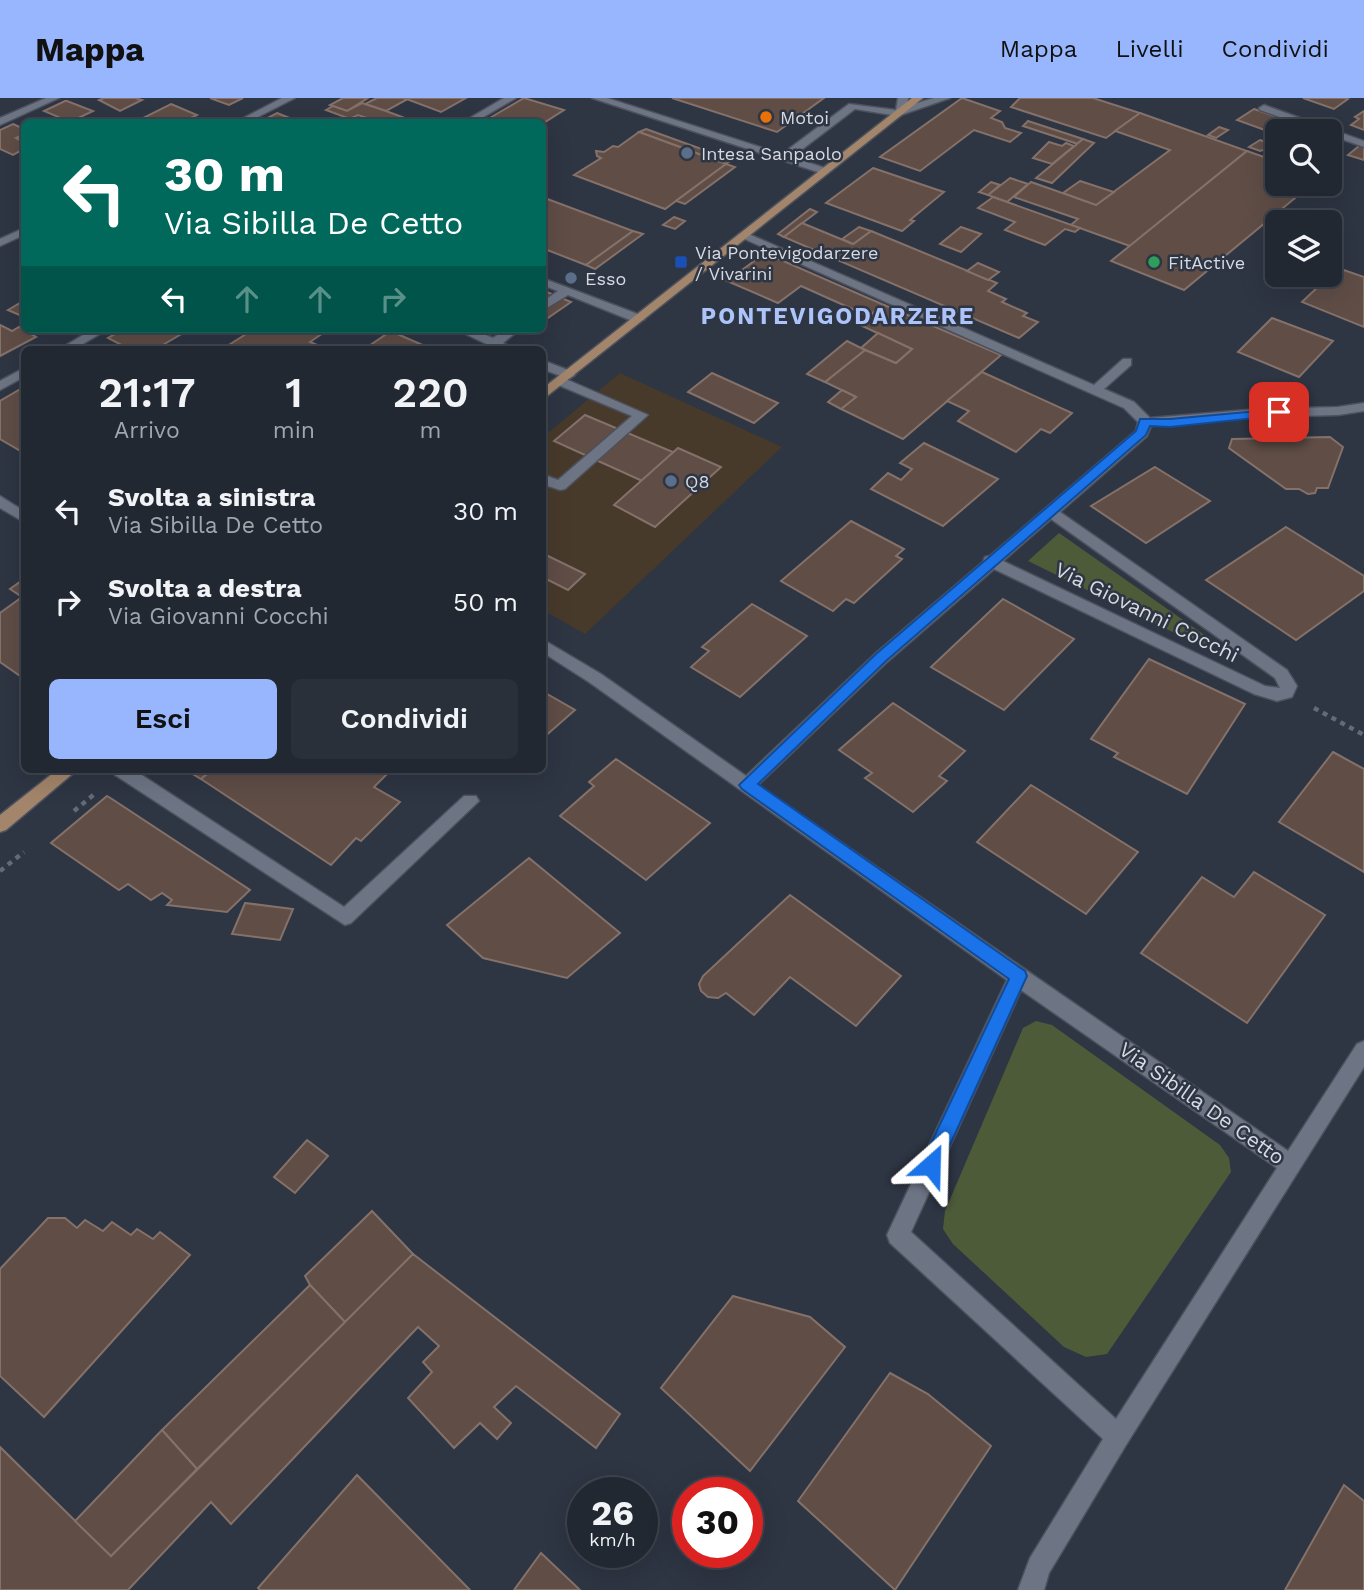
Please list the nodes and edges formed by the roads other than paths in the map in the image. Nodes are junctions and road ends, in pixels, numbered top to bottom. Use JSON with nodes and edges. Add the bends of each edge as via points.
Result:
{"nodes":[{"id":1,"x":54,"y":98,"type":"edge"},
{"id":2,"x":290,"y":98,"type":"edge"},
{"id":3,"x":511,"y":98,"type":"edge"},
{"id":4,"x":597,"y":98,"type":"edge"},
{"id":5,"x":903,"y":98,"type":"edge"},
{"id":6,"x":918,"y":98,"type":"edge"},
{"id":7,"x":945,"y":98,"type":"edge"},
{"id":8,"x":1264,"y":108,"type":"dead end"},
{"id":9,"x":899,"y":112,"type":"junction"},
{"id":10,"x":247,"y":119,"type":"edge"},
{"id":11,"x":473,"y":119,"type":"edge"},
{"id":12,"x":1294,"y":119,"type":"edge"},
{"id":13,"x":0,"y":122,"type":"edge"},
{"id":14,"x":1342,"y":136,"type":"edge"},
{"id":15,"x":1364,"y":144,"type":"edge"},
{"id":16,"x":784,"y":158,"type":"junction"},
{"id":17,"x":824,"y":171,"type":"junction"},
{"id":18,"x":21,"y":232,"type":"edge"},
{"id":19,"x":744,"y":235,"type":"junction"},
{"id":20,"x":0,"y":243,"type":"edge"},
{"id":21,"x":546,"y":284,"type":"edge"},
{"id":22,"x":566,"y":291,"type":"junction"},
{"id":23,"x":546,"y":305,"type":"edge"},
{"id":24,"x":639,"y":319,"type":"junction"},
{"id":25,"x":95,"y":333,"type":"edge"},
{"id":26,"x":470,"y":333,"type":"edge"},
{"id":27,"x":509,"y":333,"type":"edge"},
{"id":28,"x":495,"y":344,"type":"junction"},
{"id":29,"x":71,"y":346,"type":"edge"},
{"id":30,"x":500,"y":346,"type":"edge"},
{"id":31,"x":1127,"y":362,"type":"dead end"},
{"id":32,"x":546,"y":366,"type":"edge"},
{"id":33,"x":21,"y":375,"type":"edge"},
{"id":34,"x":565,"y":378,"type":"junction"},
{"id":35,"x":0,"y":386,"type":"edge"},
{"id":36,"x":1095,"y":390,"type":"junction"},
{"id":37,"x":546,"y":393,"type":"edge"},
{"id":38,"x":1364,"y":407,"type":"edge"},
{"id":39,"x":1145,"y":422,"type":"junction"},
{"id":40,"x":546,"y":480,"type":"edge"},
{"id":41,"x":0,"y":501,"type":"edge"},
{"id":42,"x":1049,"y":512,"type":"junction"},
{"id":43,"x":21,"y":515,"type":"edge"},
{"id":44,"x":990,"y":561,"type":"junction"},
{"id":45,"x":546,"y":647,"type":"edge"},
{"id":46,"x":65,"y":773,"type":"edge"},
{"id":47,"x":126,"y":773,"type":"edge"},
{"id":48,"x":747,"y":785,"type":"junction"},
{"id":49,"x":470,"y":801,"type":"dead end"},
{"id":50,"x":0,"y":825,"type":"edge"},
{"id":51,"x":1018,"y":976,"type":"junction"},
{"id":52,"x":1364,"y":1050,"type":"edge"},
{"id":53,"x":1292,"y":1166,"type":"junction"},
{"id":54,"x":1118,"y":1437,"type":"junction"},
{"id":55,"x":1031,"y":1590,"type":"edge"}],
"edges":[{"from":1,"to":13,"type":"street"},
{"from":2,"to":10,"type":"street"},
{"from":3,"to":11,"type":"street"},
{"from":4,"to":16,"type":"street"},
{"from":5,"to":9,"type":"street"},
{"from":6,"to":9,"type":"main road"},
{"from":7,"to":9,"type":"street"},
{"from":8,"to":12,"type":"street"},
{"from":9,"to":16,"type":"street","via":[[853,106]]},
{"from":9,"to":17,"type":"main road"},
{"from":14,"to":15,"type":"street"},
{"from":16,"to":17,"type":"street"},
{"from":17,"to":19,"type":"main road"},
{"from":18,"to":20,"type":"street"},
{"from":19,"to":24,"type":"main road"},
{"from":19,"to":36,"type":"street"},
{"from":21,"to":22,"type":"street"},
{"from":22,"to":23,"type":"street"},
{"from":22,"to":24,"type":"street"},
{"from":24,"to":34,"type":"main road"},
{"from":25,"to":29,"type":"street"},
{"from":26,"to":28,"type":"street"},
{"from":27,"to":28,"type":"street"},
{"from":28,"to":30,"type":"street"},
{"from":31,"to":36,"type":"street"},
{"from":32,"to":34,"type":"street"},
{"from":33,"to":35,"type":"street"},
{"from":34,"to":37,"type":"main road"},
{"from":34,"to":40,"type":"street","via":[[641,415],[560,486]]},
{"from":36,"to":39,"type":"street","via":[[1129,405]]},
{"from":38,"to":39,"type":"street"},
{"from":39,"to":42,"type":"street","via":[[1142,433]]},
{"from":41,"to":43,"type":"street"},
{"from":42,"to":44,"type":"street"},
{"from":42,"to":44,"type":"street","name":"Via Giovanni Cocchi","via":[[1281,674],[1289,686],[1286,693],[1260,690]]},
{"from":44,"to":48,"type":"street"},
{"from":45,"to":48,"type":"street","name":"Via Sibilla De Cetto"},
{"from":46,"to":50,"type":"main road"},
{"from":47,"to":49,"type":"street","via":[[345,917]]},
{"from":48,"to":51,"type":"street","name":"Via Sibilla De Cetto"},
{"from":51,"to":53,"type":"street","name":"Via Sibilla De Cetto"},
{"from":51,"to":54,"type":"street","via":[[898,1235]]},
{"from":52,"to":53,"type":"street"},
{"from":53,"to":54,"type":"street","name":"Via Sibilla De Cetto"},
{"from":54,"to":55,"type":"street","name":"Via Sibilla De Cetto","via":[[1038,1567]]}]}
